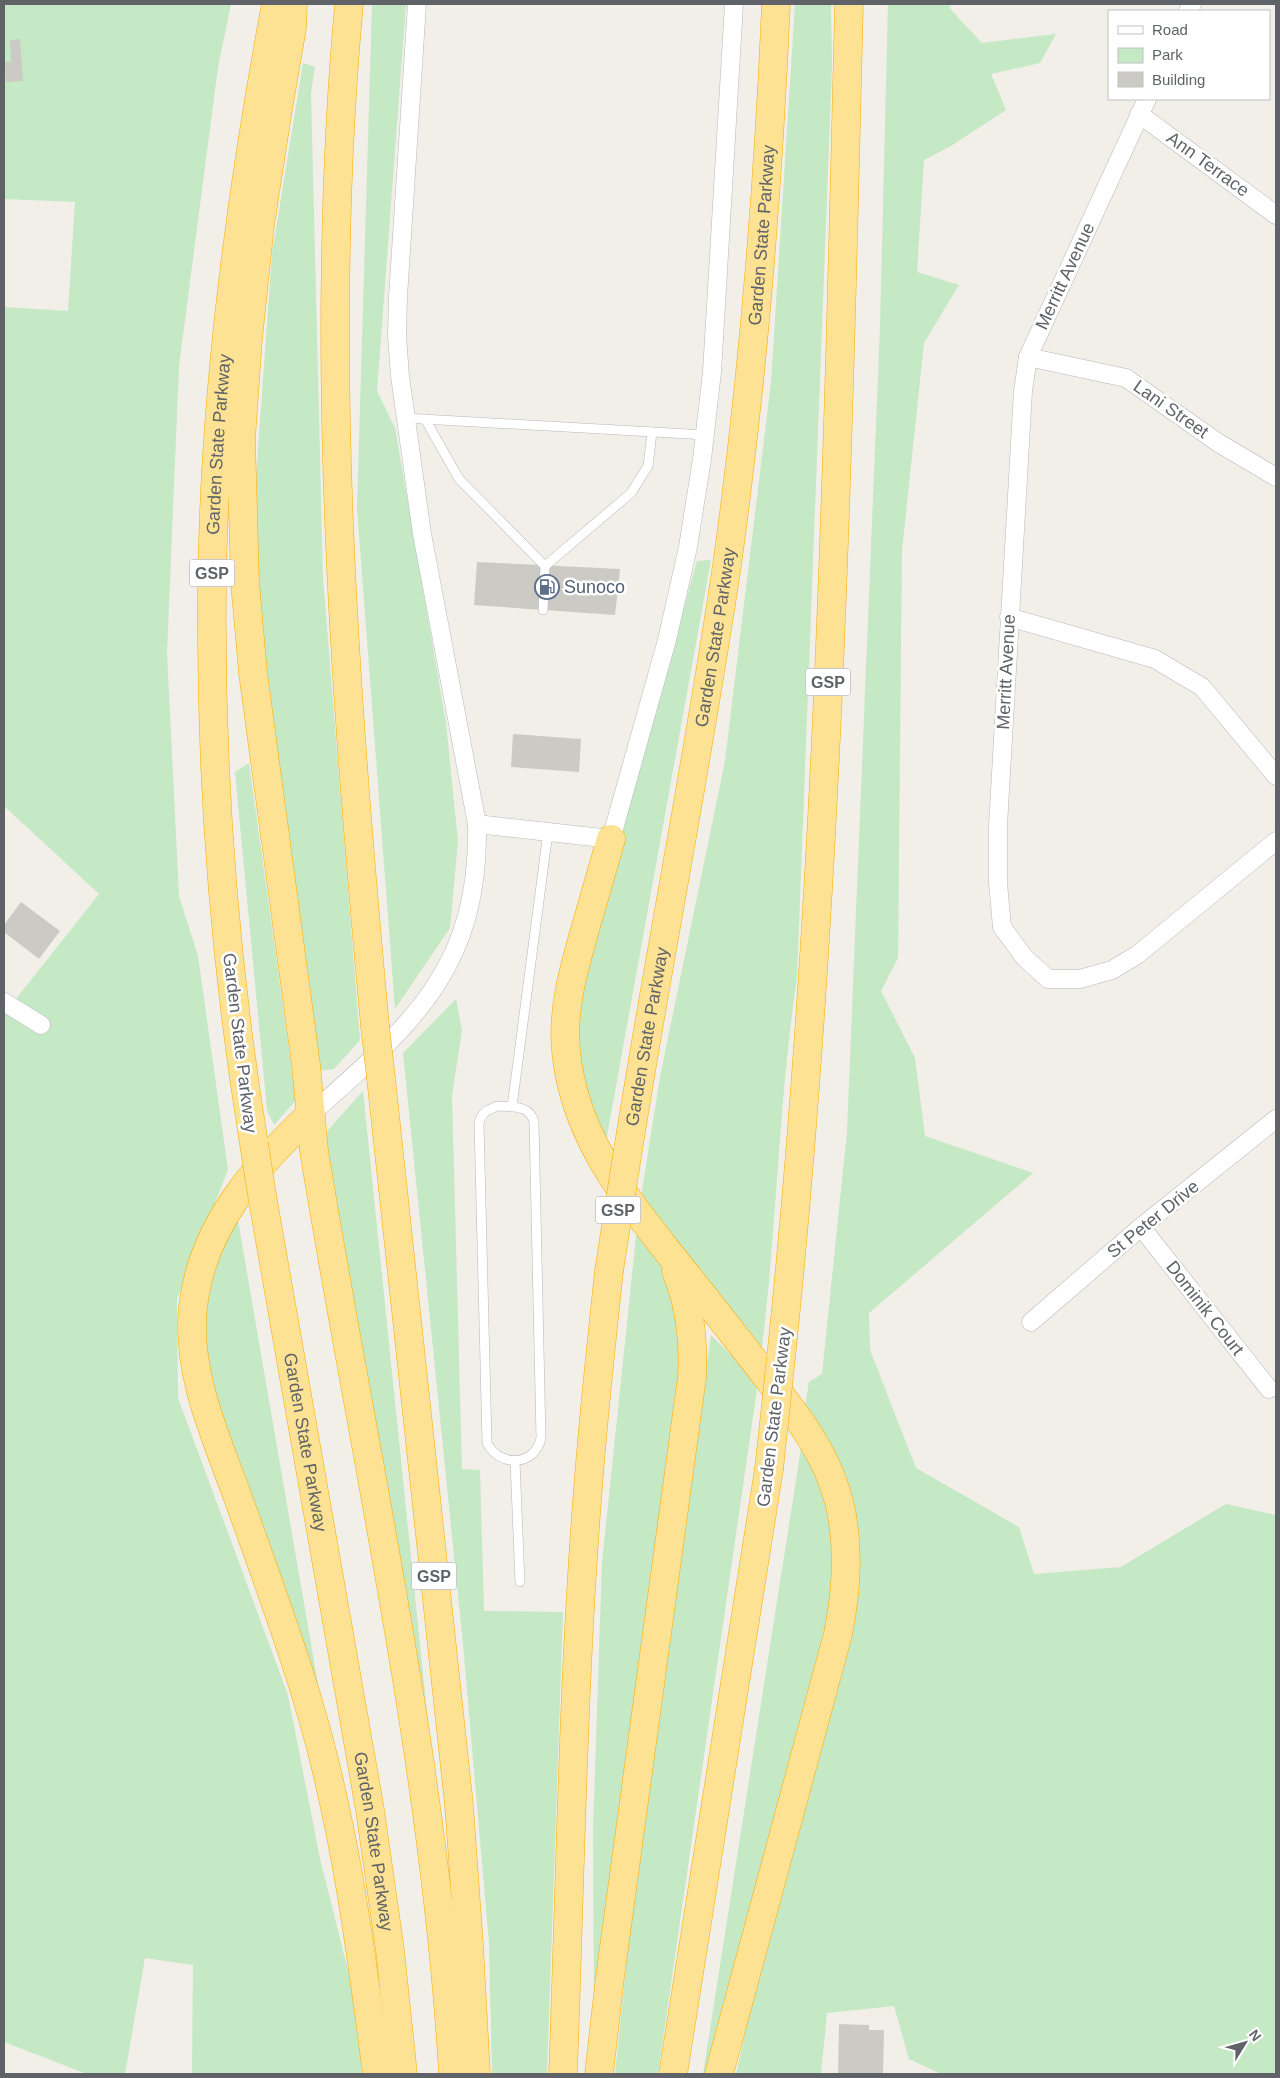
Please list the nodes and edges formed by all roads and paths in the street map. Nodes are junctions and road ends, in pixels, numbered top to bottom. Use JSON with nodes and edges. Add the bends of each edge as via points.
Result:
{"nodes":[{"id":1,"x":276,"y":4,"type":"edge"},
{"id":2,"x":293,"y":4,"type":"edge"},
{"id":3,"x":349,"y":4,"type":"edge"},
{"id":4,"x":416,"y":4,"type":"edge"},
{"id":5,"x":734,"y":4,"type":"edge"},
{"id":6,"x":776,"y":4,"type":"edge"},
{"id":7,"x":849,"y":4,"type":"edge"},
{"id":8,"x":1143,"y":107,"type":"edge"},
{"id":9,"x":1276,"y":215,"type":"edge"},
{"id":10,"x":1028,"y":357,"type":"junction"},
{"id":11,"x":404,"y":418,"type":"junction"},
{"id":12,"x":425,"y":419,"type":"junction"},
{"id":13,"x":652,"y":432,"type":"junction"},
{"id":14,"x":706,"y":435,"type":"junction"},
{"id":15,"x":1276,"y":477,"type":"edge"},
{"id":16,"x":545,"y":566,"type":"junction"},
{"id":17,"x":543,"y":610,"type":"dead end"},
{"id":18,"x":1009,"y":617,"type":"junction"},
{"id":19,"x":1276,"y":776,"type":"edge"},
{"id":20,"x":478,"y":824,"type":"junction"},
{"id":21,"x":548,"y":832,"type":"junction"},
{"id":22,"x":611,"y":839,"type":"junction"},
{"id":23,"x":1276,"y":841,"type":"edge"},
{"id":24,"x":4,"y":1002,"type":"edge"},
{"id":25,"x":41,"y":1025,"type":"dead end"},
{"id":26,"x":512,"y":1107,"type":"junction"},
{"id":27,"x":311,"y":1114,"type":"junction"},
{"id":28,"x":1276,"y":1119,"type":"edge"},
{"id":29,"x":1141,"y":1227,"type":"junction"},
{"id":30,"x":670,"y":1253,"type":"junction"},
{"id":31,"x":1031,"y":1322,"type":"dead end"},
{"id":32,"x":1269,"y":1389,"type":"dead end"},
{"id":33,"x":515,"y":1462,"type":"junction"},
{"id":34,"x":520,"y":1582,"type":"dead end"},
{"id":35,"x":377,"y":2074,"type":"edge"},
{"id":36,"x":403,"y":2074,"type":"edge"},
{"id":37,"x":453,"y":2074,"type":"edge"},
{"id":38,"x":476,"y":2074,"type":"edge"},
{"id":39,"x":563,"y":2074,"type":"edge"},
{"id":40,"x":599,"y":2074,"type":"edge"},
{"id":41,"x":673,"y":2074,"type":"edge"},
{"id":42,"x":720,"y":2074,"type":"edge"}],
"edges":[{"from":1,"to":36,"type":"highway","name":"Garden State Parkway","number":"GSP","bridge":true,"via":[[247,167],[230,306],[218,447],[212,585],[213,724],[220,865],[233,1005],[254,1144],[370,1810]]},
{"from":2,"to":27,"type":"highway","via":[[292,28],[260,226],[241,439],[252,664]]},
{"from":3,"to":38,"type":"highway","number":"GSP","bridge":true,"via":[[336,190],[338,469],[345,634],[362,881],[381,1078],[459,1805]]},
{"from":4,"to":11,"type":"street","via":[[397,336]]},
{"from":5,"to":14,"type":"street"},
{"from":6,"to":39,"type":"highway","name":"Garden State Parkway","number":"GSP","bridge":true,"via":[[758,289],[727,565],[628,1150],[610,1271],[592,1439],[577,1693]]},
{"from":7,"to":41,"type":"highway","name":"Garden State Parkway","number":"GSP","bridge":true,"via":[[836,496],[821,850],[802,1132],[769,1469]]},
{"from":8,"to":9,"type":"street","name":"Ann Terrace"},
{"from":8,"to":10,"type":"street","name":"Merritt Avenue"},
{"from":10,"to":15,"type":"street","name":"Lani Street","via":[[1126,378],[1217,442]]},
{"from":10,"to":18,"type":"street","name":"Merritt Avenue","via":[[1023,391]]},
{"from":11,"to":12,"type":"lane"},
{"from":11,"to":20,"type":"street","via":[[422,534]]},
{"from":12,"to":13,"type":"lane"},
{"from":12,"to":16,"type":"lane","via":[[459,479]]},
{"from":13,"to":14,"type":"lane"},
{"from":13,"to":16,"type":"lane","via":[[648,466],[631,493]]},
{"from":14,"to":22,"type":"street","via":[[678,594]]},
{"from":16,"to":17,"type":"lane"},
{"from":18,"to":19,"type":"street","via":[[1155,659],[1171,668],[1202,687]]},
{"from":18,"to":23,"type":"street","name":"Merritt Avenue","via":[[998,826],[1002,927],[1024,957],[1048,979],[1080,979],[1112,970],[1137,955]]},
{"from":20,"to":21,"type":"street"},
{"from":20,"to":27,"type":"street","via":[[477,868],[468,913],[458,944],[441,978],[390,1042]]},
{"from":21,"to":22,"type":"street"},
{"from":21,"to":26,"type":"lane"},
{"from":22,"to":30,"type":"highway","via":[[572,980],[566,1014],[566,1053],[578,1109],[596,1150],[623,1194]]},
{"from":24,"to":25,"type":"street"},
{"from":26,"to":33,"type":"lane","via":[[526,1109],[534,1122],[541,1438],[539,1446]]},
{"from":26,"to":33,"type":"lane","via":[[487,1109],[481,1114],[479,1123],[487,1443],[501,1459]]},
{"from":27,"to":35,"type":"highway","via":[[253,1174],[218,1225],[196,1286],[192,1330],[201,1393],[283,1625],[321,1748],[340,1831]]},
{"from":27,"to":37,"type":"highway","via":[[319,1184],[420,1756],[440,1920]]},
{"from":28,"to":29,"type":"street","name":"St Peter Drive"},
{"from":29,"to":31,"type":"street","name":"St Peter Drive"},
{"from":29,"to":32,"type":"street","name":"Dominik Court"},
{"from":30,"to":40,"type":"highway","via":[[690,1317],[692,1377]]},
{"from":30,"to":42,"type":"highway","via":[[811,1438],[832,1481],[845,1544],[845,1592],[838,1634]]},
{"from":33,"to":34,"type":"lane"}]}
